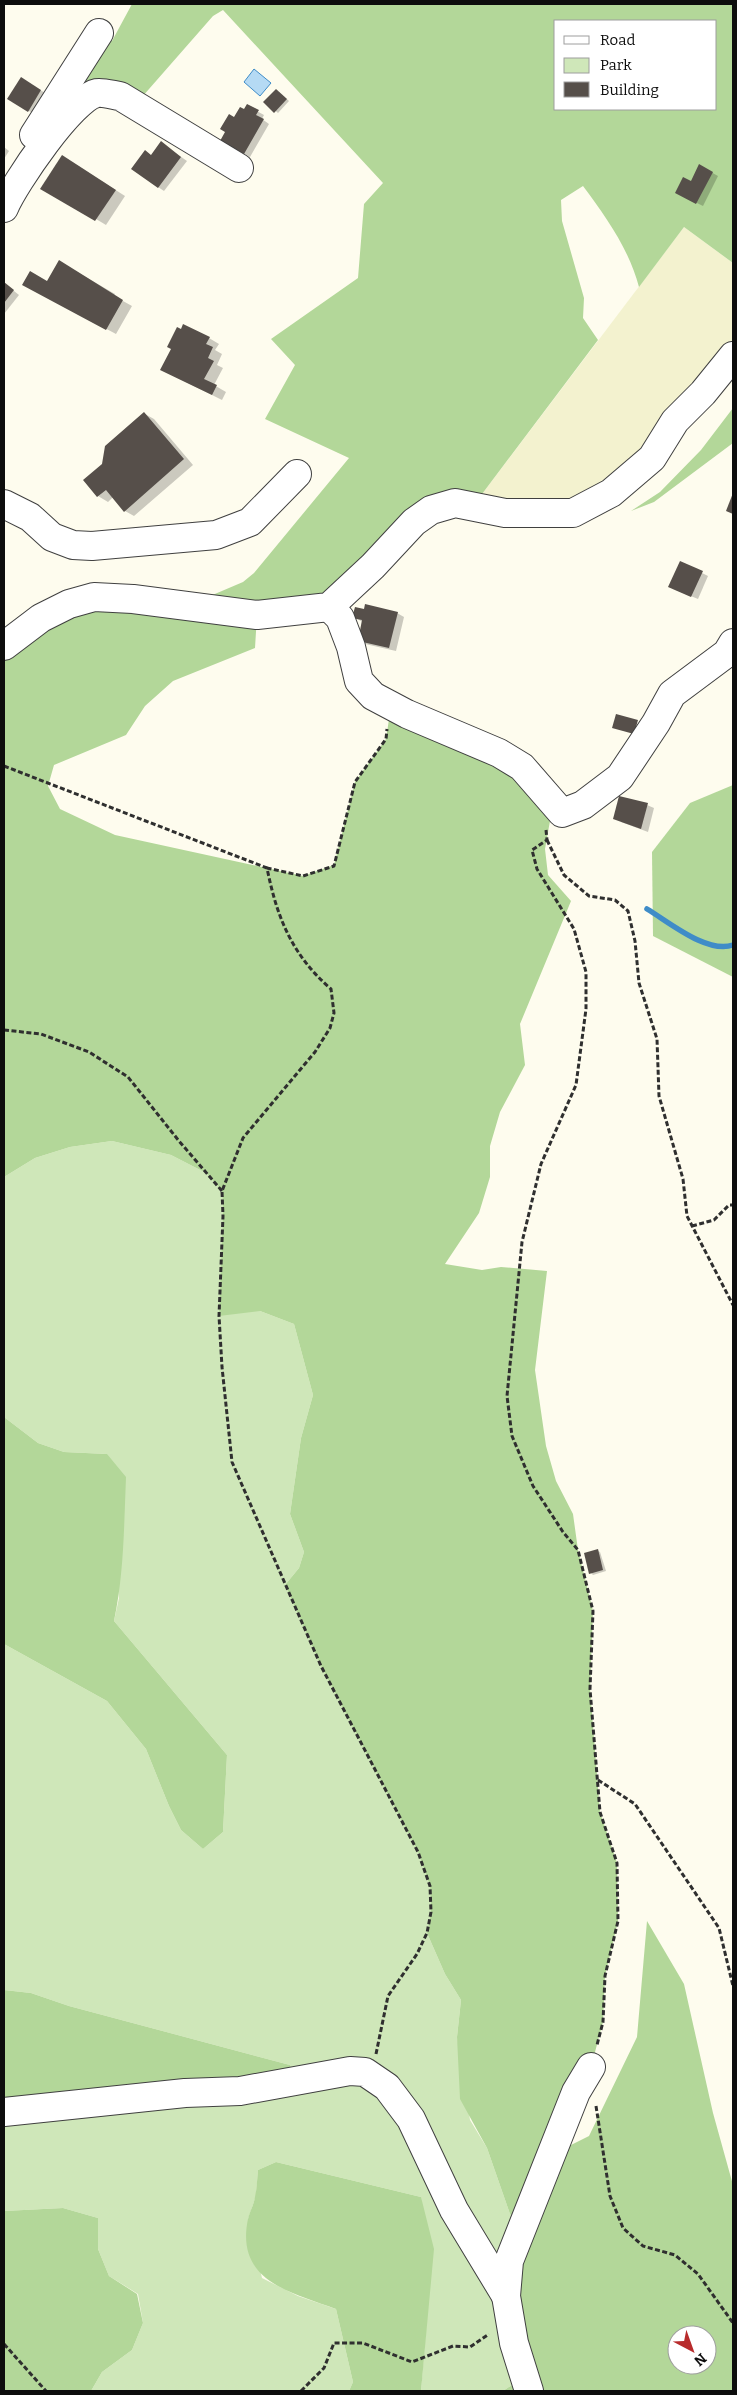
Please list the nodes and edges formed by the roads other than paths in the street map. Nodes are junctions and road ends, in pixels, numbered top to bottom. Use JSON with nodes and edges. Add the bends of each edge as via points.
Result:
{"nodes":[{"id":1,"x":99,"y":33,"type":"dead end"},
{"id":2,"x":239,"y":168,"type":"dead end"},
{"id":3,"x":4,"y":183,"type":"edge"},
{"id":4,"x":4,"y":208,"type":"edge"},
{"id":5,"x":733,"y":356,"type":"edge"},
{"id":6,"x":297,"y":474,"type":"dead end"},
{"id":7,"x":4,"y":504,"type":"edge"},
{"id":8,"x":329,"y":607,"type":"junction"},
{"id":9,"x":733,"y":643,"type":"edge"},
{"id":10,"x":4,"y":646,"type":"edge"},
{"id":11,"x":591,"y":2067,"type":"road end"},
{"id":12,"x":4,"y":2112,"type":"edge"},
{"id":13,"x":508,"y":2308,"type":"junction"},
{"id":14,"x":529,"y":2391,"type":"edge"}],
"edges":[{"from":1,"to":3,"type":"street"},
{"from":2,"to":4,"type":"street","via":[[120,96],[97,93],[84,100],[52,134]]},
{"from":5,"to":8,"type":"street","via":[[703,393],[674,421],[652,458],[611,492],[573,513],[505,512],[455,503],[431,510],[414,522]]},
{"from":6,"to":7,"type":"street","via":[[250,522],[216,535],[73,545],[52,537],[30,518]]},
{"from":8,"to":9,"type":"street","via":[[340,618],[359,681],[373,696],[499,753],[522,767],[562,813],[584,805],[620,777],[672,694],[727,653]]},
{"from":8,"to":10,"type":"street","via":[[257,614],[94,597],[69,604],[41,618]]},
{"from":11,"to":13,"type":"street","via":[[576,2092],[509,2261]]},
{"from":12,"to":13,"type":"street","via":[[185,2093],[240,2091],[350,2071],[364,2072],[387,2087],[412,2118],[454,2210]]},
{"from":13,"to":14,"type":"street","via":[[514,2343]]}]}
